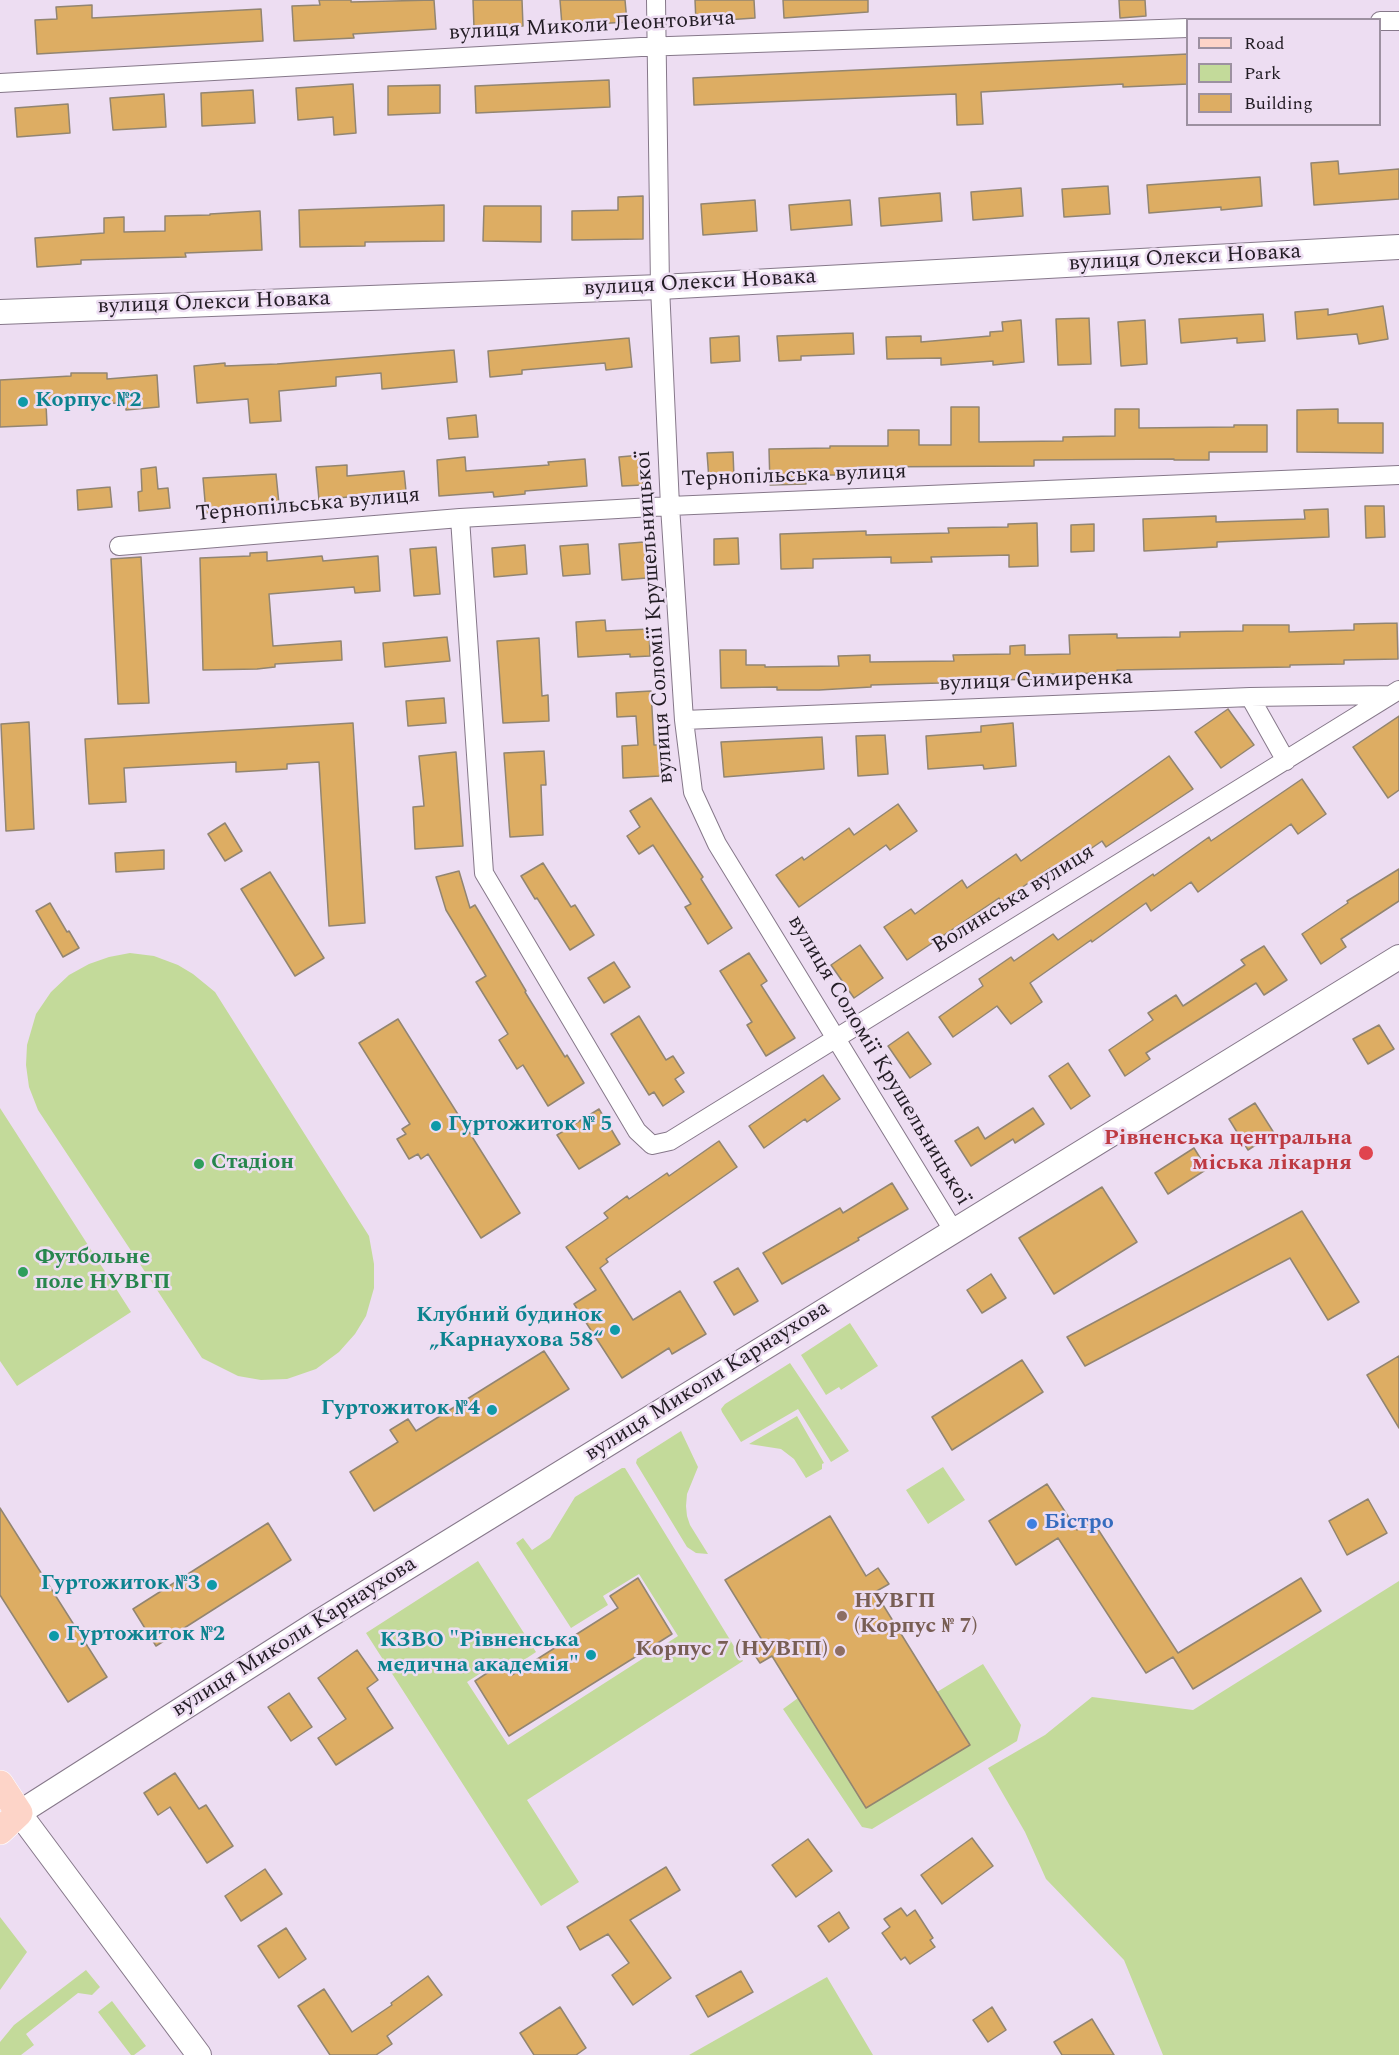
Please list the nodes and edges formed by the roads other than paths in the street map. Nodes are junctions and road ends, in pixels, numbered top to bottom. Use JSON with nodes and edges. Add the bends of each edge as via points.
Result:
{"nodes":[{"id":1,"x":656,"y":0,"type":"edge"},
{"id":2,"x":1381,"y":21,"type":"edge"},
{"id":3,"x":1399,"y":21,"type":"edge"},
{"id":4,"x":1186,"y":28,"type":"edge"},
{"id":5,"x":657,"y":47,"type":"junction"},
{"id":6,"x":0,"y":83,"type":"edge"},
{"id":7,"x":1399,"y":248,"type":"edge"},
{"id":8,"x":660,"y":287,"type":"junction"},
{"id":9,"x":0,"y":312,"type":"edge"},
{"id":10,"x":1399,"y":475,"type":"edge"},
{"id":11,"x":670,"y":506,"type":"junction"},
{"id":12,"x":460,"y":518,"type":"junction"},
{"id":13,"x":119,"y":546,"type":"dead end"},
{"id":14,"x":1395,"y":692,"type":"edge"},
{"id":15,"x":1250,"y":697,"type":"junction"},
{"id":16,"x":684,"y":720,"type":"junction"},
{"id":17,"x":1286,"y":761,"type":"junction"},
{"id":18,"x":1399,"y":957,"type":"edge"},
{"id":19,"x":835,"y":1038,"type":"junction"},
{"id":20,"x":953,"y":1230,"type":"junction"},
{"id":21,"x":0,"y":1784,"type":"edge"},
{"id":22,"x":20,"y":1813,"type":"junction"},
{"id":23,"x":0,"y":1831,"type":"edge"},
{"id":24,"x":199,"y":2055,"type":"edge"}],
"edges":[{"from":1,"to":5,"type":"street","name":"вулиця Соломії Крушельницької"},
{"from":2,"to":3,"type":"street"},
{"from":4,"to":5,"type":"street","name":"вулиця Миколи Леонтовича"},
{"from":5,"to":6,"type":"street","name":"вулиця Миколи Леонтовича"},
{"from":5,"to":8,"type":"street","name":"вулиця Соломії Крушельницької"},
{"from":7,"to":8,"type":"main road","name":"вулиця Олекси Новака"},
{"from":8,"to":9,"type":"main road","name":"вулиця Олекси Новака"},
{"from":8,"to":11,"type":"street","name":"вулиця Соломії Крушельницької"},
{"from":10,"to":11,"type":"street","name":"Тернопільська вулиця"},
{"from":11,"to":12,"type":"street","name":"Тернопільська вулиця"},
{"from":11,"to":16,"type":"street","name":"вулиця Соломії Крушельницької"},
{"from":12,"to":13,"type":"street","name":"Тернопільська вулиця"},
{"from":12,"to":19,"type":"street","name":"Волинська вулиця","via":[[484,873],[637,1131],[652,1145],[670,1141]]},
{"from":14,"to":15,"type":"street","name":"вулиця Симиренка"},
{"from":14,"to":17,"type":"street","name":"Волинська вулиця"},
{"from":15,"to":16,"type":"street","name":"вулиця Симиренка"},
{"from":15,"to":17,"type":"street"},
{"from":16,"to":19,"type":"street","name":"вулиця Соломії Крушельницької","via":[[693,792],[704,818]]},
{"from":17,"to":19,"type":"street","name":"Волинська вулиця"},
{"from":18,"to":20,"type":"main road","name":"вулиця Миколи Карнаухова"},
{"from":19,"to":20,"type":"street","name":"вулиця Соломії Крушельницької"},
{"from":20,"to":22,"type":"main road","name":"вулиця Миколи Карнаухова","via":[[317,1623]]},
{"from":21,"to":22,"type":"main road"},
{"from":22,"to":23,"type":"main road"},
{"from":22,"to":24,"type":"main road"}]}
